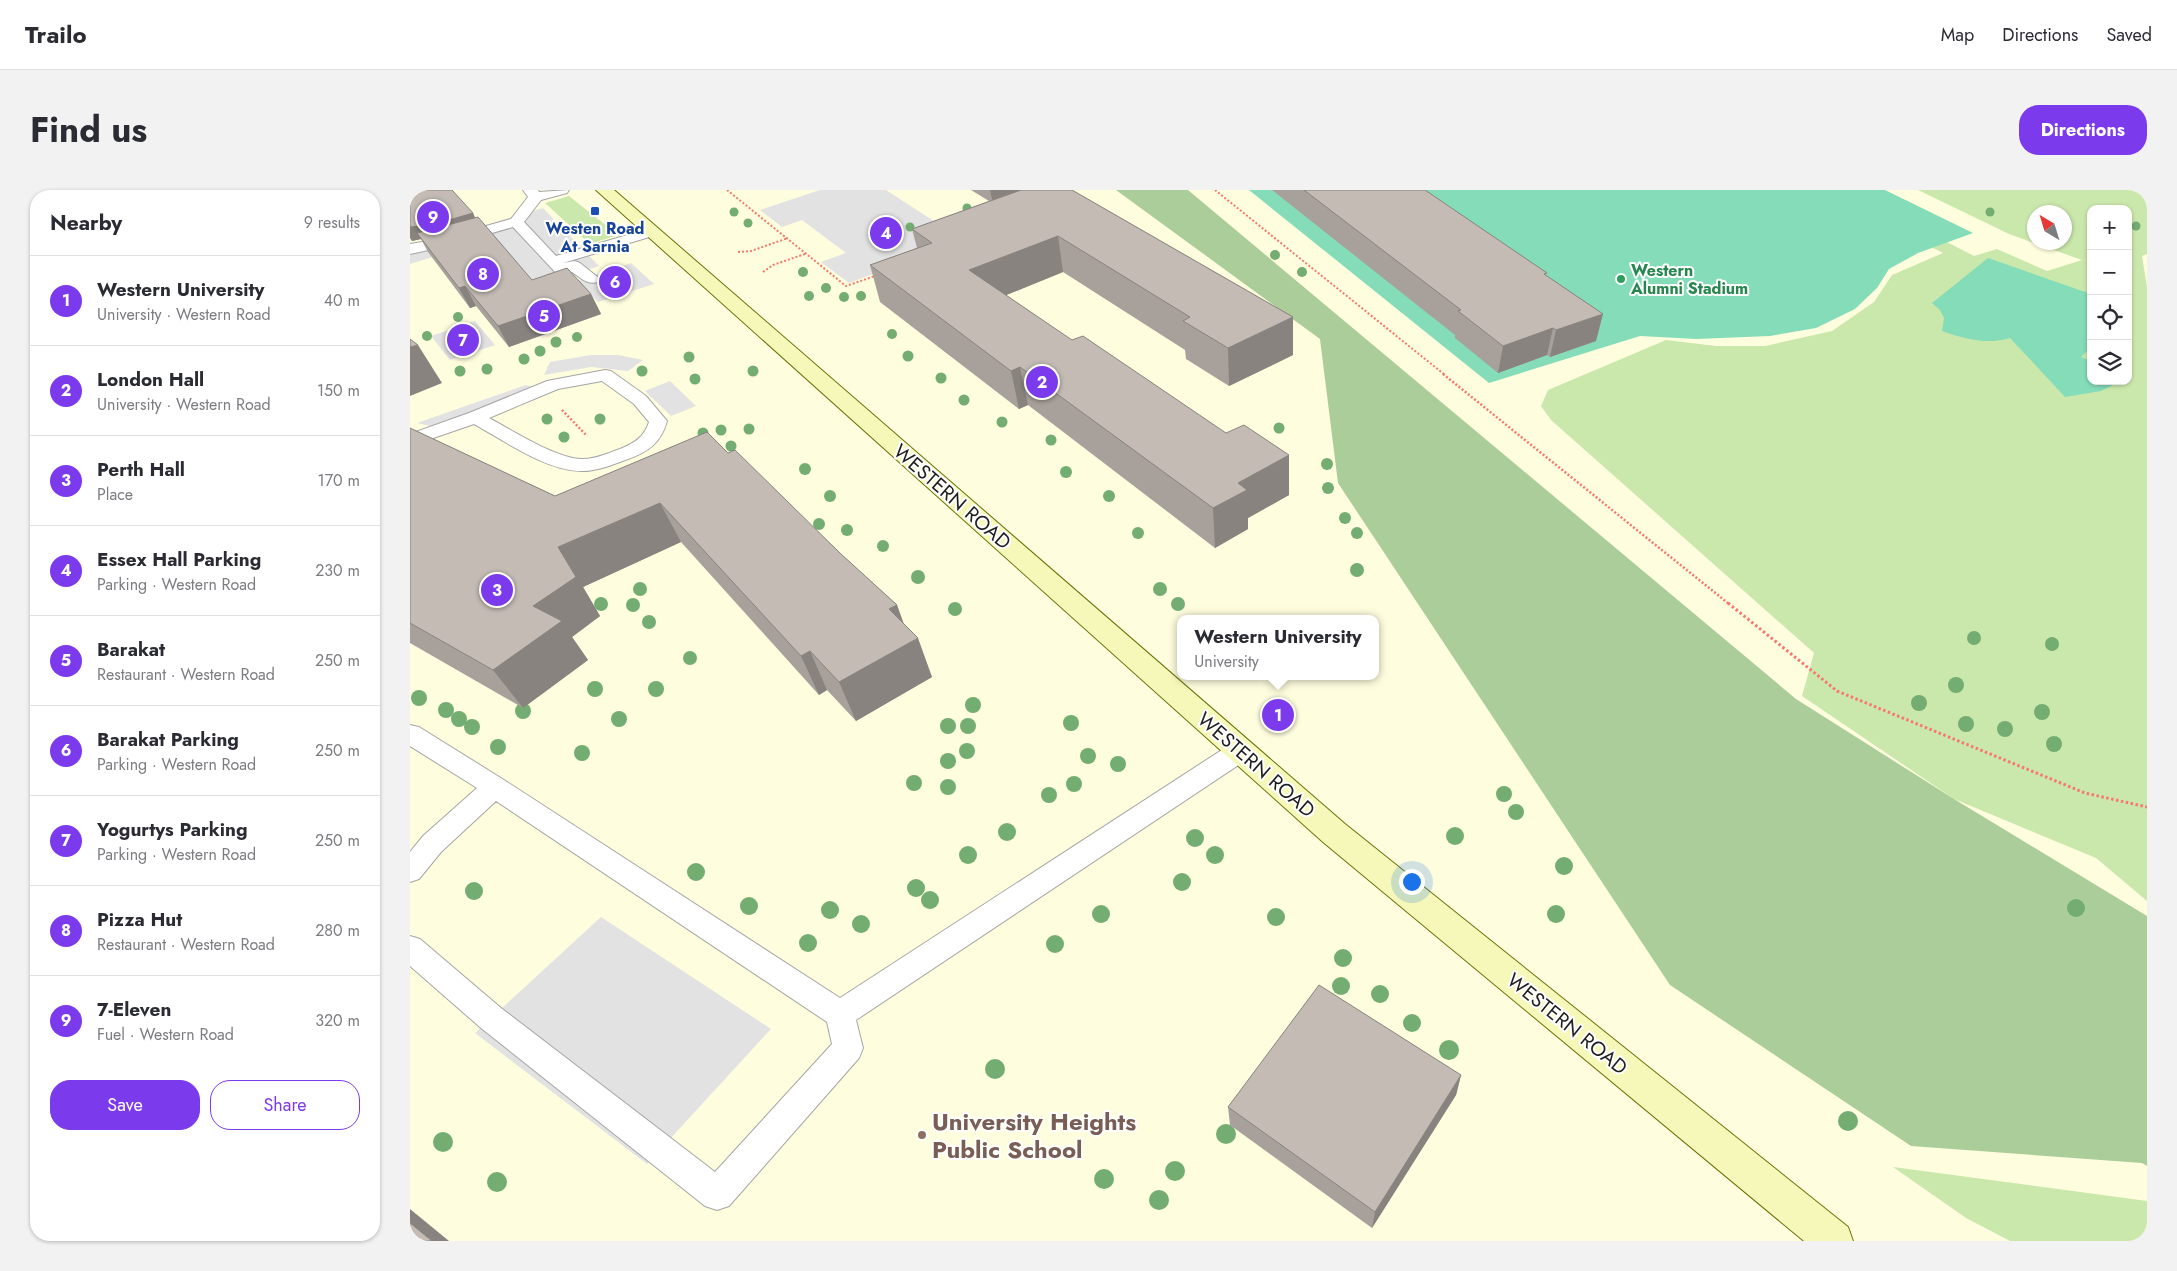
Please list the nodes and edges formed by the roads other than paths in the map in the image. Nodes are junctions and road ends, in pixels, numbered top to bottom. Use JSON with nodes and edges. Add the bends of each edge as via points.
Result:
{"nodes":[{"id":1,"x":562,"y":190,"type":"edge"},
{"id":2,"x":604,"y":190,"type":"edge"},
{"id":3,"x":533,"y":194,"type":"edge"},
{"id":4,"x":516,"y":222,"type":"junction"},
{"id":5,"x":651,"y":232,"type":"junction"},
{"id":6,"x":410,"y":249,"type":"edge"},
{"id":7,"x":553,"y":262,"type":"junction"},
{"id":8,"x":592,"y":279,"type":"dead end"},
{"id":9,"x":475,"y":417,"type":"junction"},
{"id":10,"x":410,"y":440,"type":"edge"},
{"id":11,"x":410,"y":734,"type":"edge"},
{"id":12,"x":1240,"y":751,"type":"junction"},
{"id":13,"x":495,"y":787,"type":"junction"},
{"id":14,"x":410,"y":871,"type":"edge"},
{"id":15,"x":410,"y":948,"type":"edge"},
{"id":16,"x":840,"y":1014,"type":"junction"},
{"id":17,"x":1834,"y":1241,"type":"edge"}],
"edges":[{"from":1,"to":3,"type":"lane"},
{"from":2,"to":5,"type":"main road","name":"WESTERN ROAD"},
{"from":3,"to":4,"type":"lane"},
{"from":4,"to":6,"type":"lane"},
{"from":4,"to":7,"type":"lane"},
{"from":5,"to":7,"type":"lane"},
{"from":5,"to":12,"type":"main road","name":"WESTERN ROAD"},
{"from":7,"to":8,"type":"lane","via":[[561,270],[575,266]]},
{"from":9,"to":9,"type":"lane","via":[[553,385],[605,375],[640,400],[658,421],[656,431],[643,447],[610,459],[576,465],[546,454]]},
{"from":9,"to":10,"type":"lane"},
{"from":11,"to":13,"type":"lane"},
{"from":12,"to":16,"type":"lane"},
{"from":12,"to":17,"type":"main road","name":"WESTERN ROAD","via":[[1334,834]]},
{"from":13,"to":14,"type":"lane","via":[[432,844]]},
{"from":13,"to":16,"type":"lane"},
{"from":15,"to":16,"type":"lane","via":[[492,1018],[718,1194],[848,1048]]}]}
